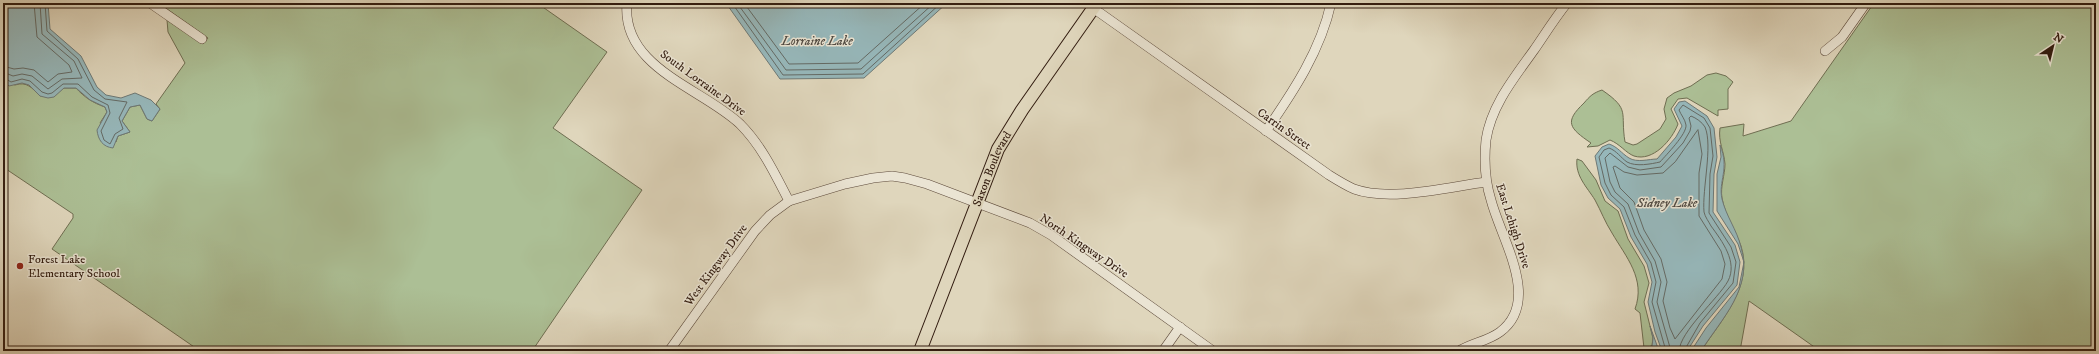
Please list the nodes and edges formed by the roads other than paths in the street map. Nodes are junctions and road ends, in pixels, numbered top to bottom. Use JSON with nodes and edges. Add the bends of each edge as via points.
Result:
{"nodes":[{"id":1,"x":150,"y":3,"type":"edge"},
{"id":2,"x":627,"y":3,"type":"edge"},
{"id":3,"x":1331,"y":3,"type":"edge"},
{"id":4,"x":1567,"y":3,"type":"edge"},
{"id":5,"x":1866,"y":3,"type":"edge"},
{"id":6,"x":1095,"y":6,"type":"edge"},
{"id":7,"x":202,"y":39,"type":"dead end"},
{"id":8,"x":1825,"y":51,"type":"dead end"},
{"id":9,"x":1266,"y":131,"type":"junction"},
{"id":10,"x":1486,"y":182,"type":"junction"},
{"id":11,"x":789,"y":201,"type":"junction"},
{"id":12,"x":976,"y":203,"type":"junction"},
{"id":13,"x":1180,"y":327,"type":"junction"},
{"id":14,"x":669,"y":351,"type":"edge"},
{"id":15,"x":920,"y":351,"type":"edge"},
{"id":16,"x":1163,"y":351,"type":"edge"},
{"id":17,"x":1213,"y":351,"type":"edge"},
{"id":18,"x":1459,"y":351,"type":"edge"}],
"edges":[{"from":1,"to":7,"type":"street"},
{"from":2,"to":11,"type":"street","name":"South Lorraine Drive","via":[[628,25],[641,51],[653,64],[738,123],[752,137]]},
{"from":3,"to":9,"type":"street","via":[[1310,61]]},
{"from":4,"to":10,"type":"street","name":"East Lehigh Drive","via":[[1507,89],[1493,116],[1486,140]]},
{"from":5,"to":8,"type":"street","via":[[1842,38]]},
{"from":6,"to":9,"type":"street","name":"Carrin Street"},
{"from":6,"to":12,"type":"main road","name":"Saxon Boulevard","via":[[1005,136]]},
{"from":9,"to":10,"type":"street","name":"Carrin Street","via":[[1329,175],[1368,193],[1392,195]]},
{"from":10,"to":18,"type":"street","name":"East Lehigh Drive","via":[[1517,275],[1520,294],[1517,310],[1510,323],[1500,333]]},
{"from":11,"to":12,"type":"street","name":"North Kingway Drive","via":[[845,184],[892,176],[920,182]]},
{"from":11,"to":14,"type":"street","name":"West Kingway Drive","via":[[754,231]]},
{"from":12,"to":13,"type":"street","name":"North Kingway Drive","via":[[1030,223],[1051,235]]},
{"from":12,"to":15,"type":"main road","name":"Saxon Boulevard"},
{"from":13,"to":16,"type":"street"},
{"from":13,"to":17,"type":"street","name":"North Kingway Drive"}]}
